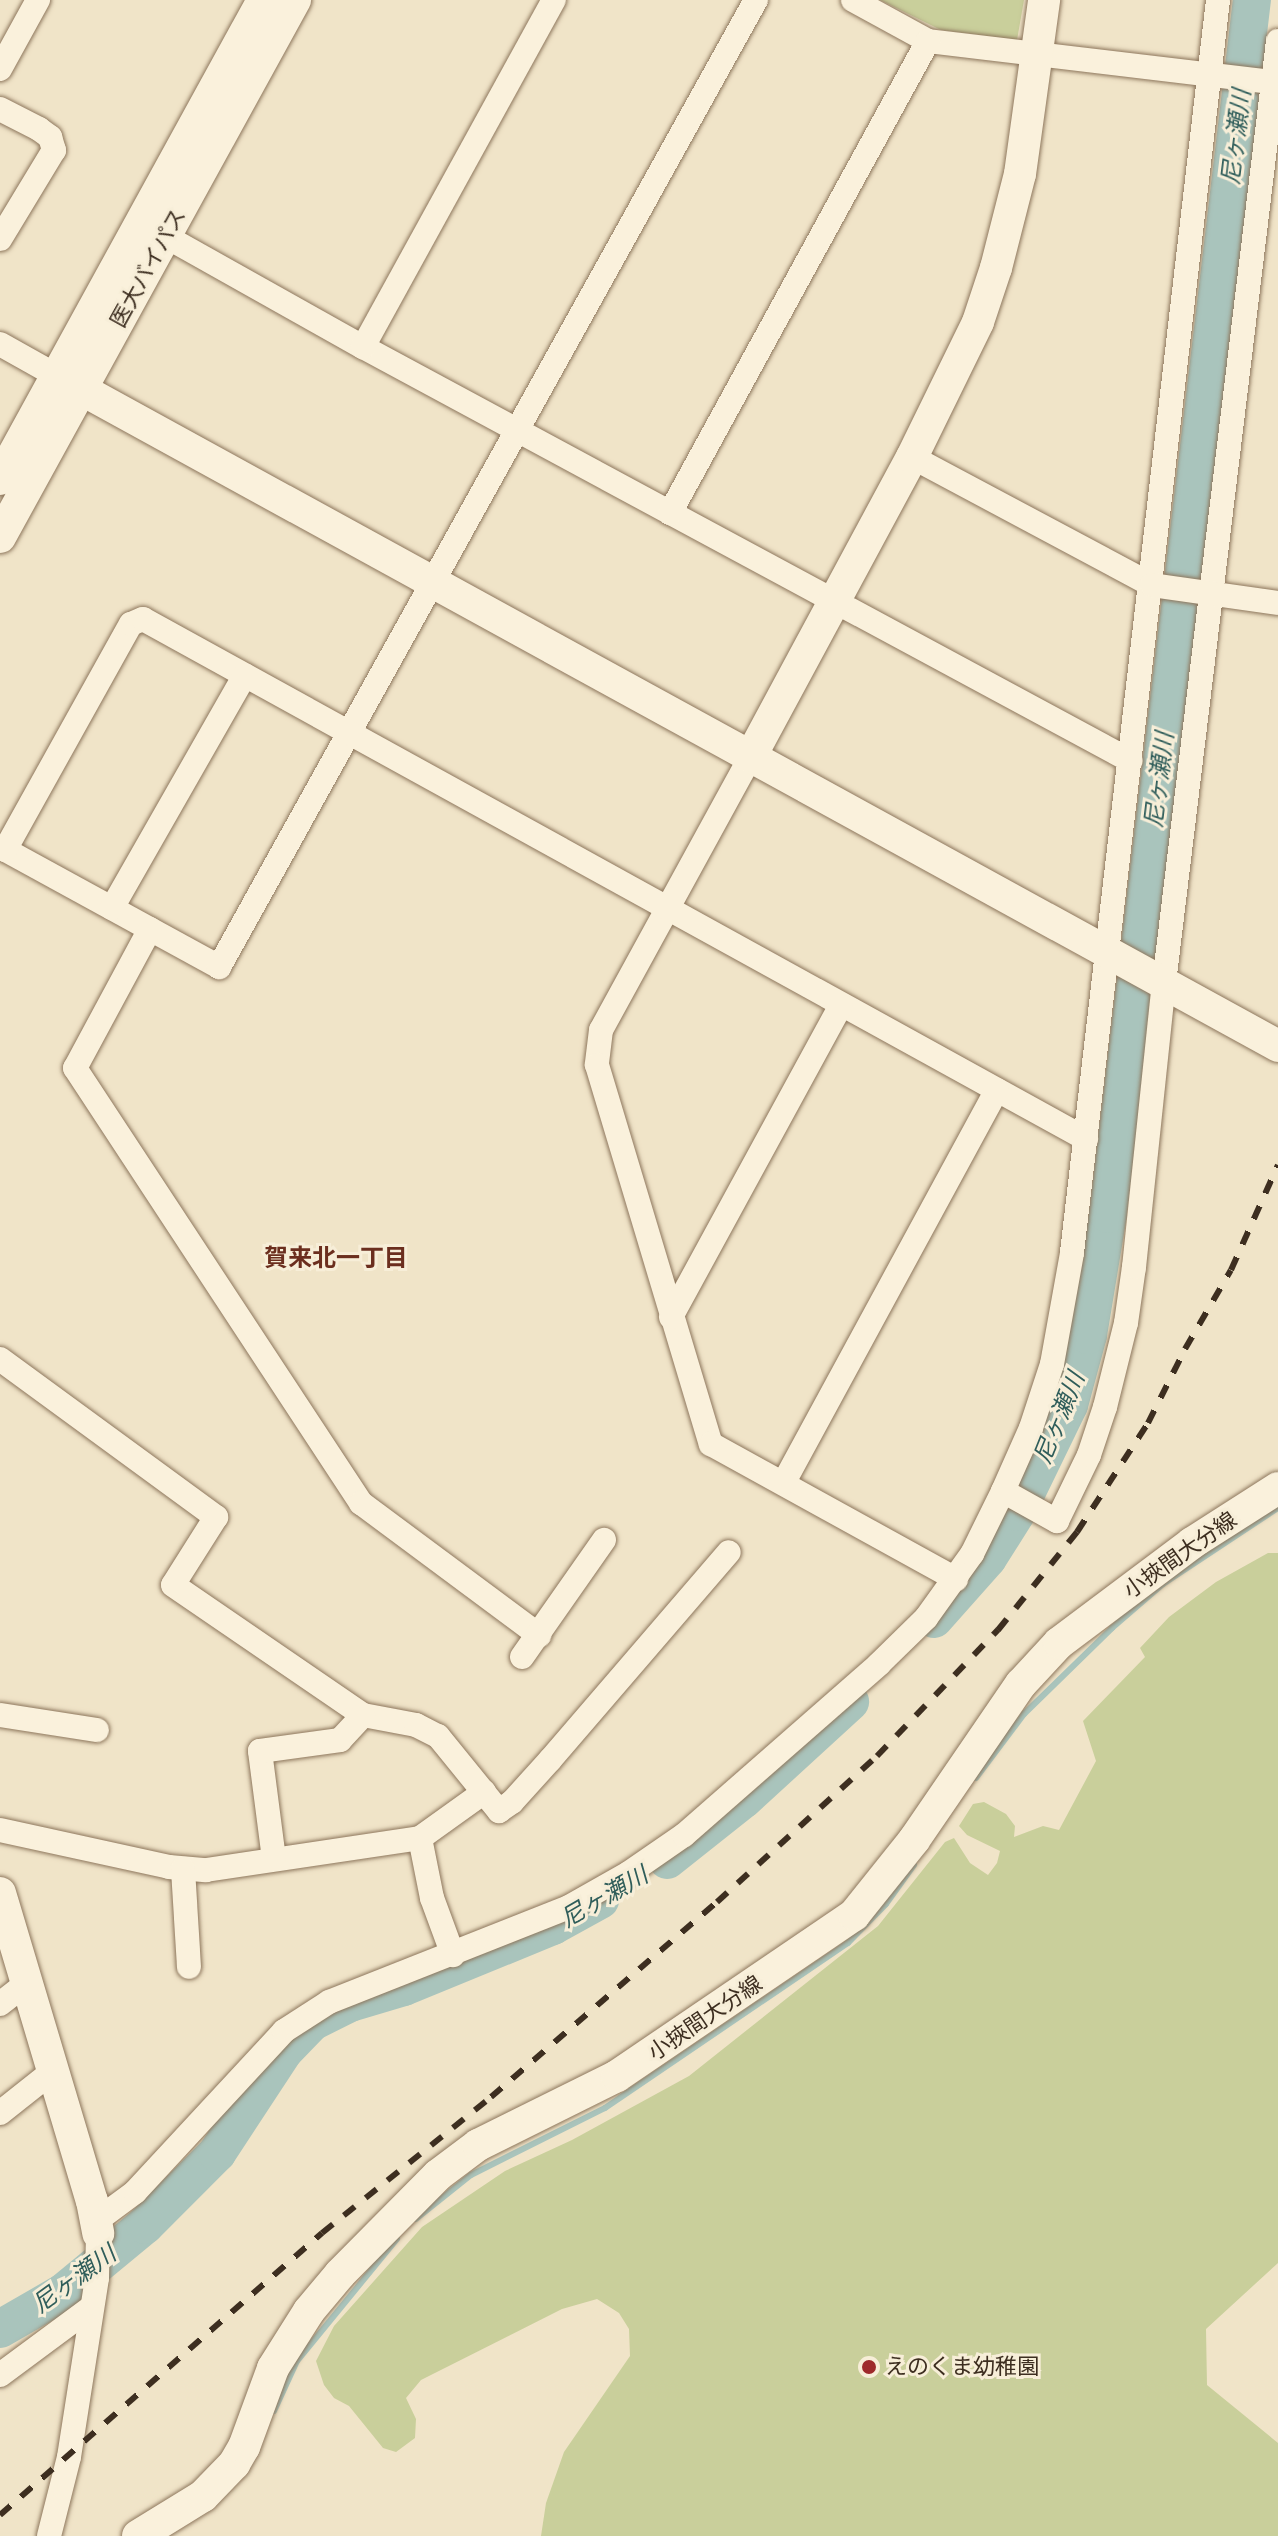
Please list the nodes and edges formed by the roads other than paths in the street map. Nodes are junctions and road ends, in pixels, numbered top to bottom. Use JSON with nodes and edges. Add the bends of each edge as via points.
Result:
{"nodes":[{"id":1,"x":38,"y":0,"type":"edge"},
{"id":2,"x":295,"y":0,"type":"edge"},
{"id":3,"x":554,"y":0,"type":"edge"},
{"id":4,"x":756,"y":0,"type":"edge"},
{"id":5,"x":853,"y":0,"type":"edge"},
{"id":6,"x":1044,"y":0,"type":"edge"},
{"id":7,"x":1218,"y":0,"type":"edge"},
{"id":8,"x":261,"y":1,"type":"edge"},
{"id":9,"x":928,"y":41,"type":"junction"},
{"id":10,"x":1278,"y":41,"type":"edge"},
{"id":11,"x":1037,"y":54,"type":"junction"},
{"id":12,"x":0,"y":69,"type":"edge"},
{"id":13,"x":1210,"y":75,"type":"junction"},
{"id":14,"x":1274,"y":83,"type":"edge"},
{"id":15,"x":0,"y":109,"type":"edge"},
{"id":16,"x":165,"y":236,"type":"junction"},
{"id":17,"x":0,"y":239,"type":"edge"},
{"id":18,"x":0,"y":344,"type":"edge"},
{"id":19,"x":363,"y":347,"type":"junction"},
{"id":20,"x":69,"y":382,"type":"junction"},
{"id":21,"x":517,"y":431,"type":"junction"},
{"id":22,"x":912,"y":457,"type":"junction"},
{"id":23,"x":0,"y":479,"type":"edge"},
{"id":24,"x":670,"y":513,"type":"junction"},
{"id":25,"x":0,"y":537,"type":"edge"},
{"id":26,"x":433,"y":582,"type":"junction"},
{"id":27,"x":1153,"y":586,"type":"junction"},
{"id":28,"x":1210,"y":593,"type":"junction"},
{"id":29,"x":835,"y":603,"type":"junction"},
{"id":30,"x":1278,"y":603,"type":"edge"},
{"id":31,"x":245,"y":675,"type":"junction"},
{"id":32,"x":349,"y":733,"type":"junction"},
{"id":33,"x":751,"y":756,"type":"junction"},
{"id":34,"x":1131,"y":761,"type":"junction"},
{"id":35,"x":3,"y":849,"type":"edge"},
{"id":36,"x":112,"y":908,"type":"junction"},
{"id":37,"x":666,"y":908,"type":"junction"},
{"id":38,"x":150,"y":929,"type":"junction"},
{"id":39,"x":1113,"y":953,"type":"junction"},
{"id":40,"x":1157,"y":980,"type":"junction"},
{"id":41,"x":841,"y":1005,"type":"junction"},
{"id":42,"x":1278,"y":1046,"type":"edge"},
{"id":43,"x":997,"y":1090,"type":"junction"},
{"id":44,"x":1086,"y":1139,"type":"junction"},
{"id":45,"x":671,"y":1317,"type":"junction"},
{"id":46,"x":0,"y":1359,"type":"edge"},
{"id":47,"x":784,"y":1482,"type":"junction"},
{"id":48,"x":1278,"y":1488,"type":"edge"},
{"id":49,"x":1010,"y":1495,"type":"junction"},
{"id":50,"x":604,"y":1540,"type":"dead end"},
{"id":51,"x":729,"y":1552,"type":"dead end"},
{"id":52,"x":956,"y":1579,"type":"junction"},
{"id":53,"x":539,"y":1635,"type":"junction"},
{"id":54,"x":522,"y":1657,"type":"dead end"},
{"id":55,"x":0,"y":1715,"type":"edge"},
{"id":56,"x":363,"y":1715,"type":"junction"},
{"id":57,"x":97,"y":1730,"type":"dead end"},
{"id":58,"x":484,"y":1792,"type":"junction"},
{"id":59,"x":0,"y":1830,"type":"edge"},
{"id":60,"x":420,"y":1838,"type":"junction"},
{"id":61,"x":274,"y":1859,"type":"junction"},
{"id":62,"x":183,"y":1869,"type":"junction"},
{"id":63,"x":0,"y":1893,"type":"edge"},
{"id":64,"x":453,"y":1955,"type":"junction"},
{"id":65,"x":189,"y":1967,"type":"dead end"},
{"id":66,"x":27,"y":1983,"type":"junction"},
{"id":67,"x":0,"y":2004,"type":"edge"},
{"id":68,"x":53,"y":2071,"type":"junction"},
{"id":69,"x":0,"y":2113,"type":"edge"},
{"id":70,"x":97,"y":2227,"type":"junction"},
{"id":71,"x":93,"y":2302,"type":"junction"},
{"id":72,"x":0,"y":2375,"type":"edge"},
{"id":73,"x":49,"y":2536,"type":"edge"},
{"id":74,"x":138,"y":2536,"type":"edge"}],
"edges":[{"from":1,"to":12,"type":"street"},
{"from":2,"to":16,"type":"main road","name":"医大バイパス"},
{"from":3,"to":19,"type":"street"},
{"from":4,"to":21,"type":"street"},
{"from":5,"to":9,"type":"street"},
{"from":6,"to":11,"type":"main road"},
{"from":7,"to":13,"type":"street"},
{"from":8,"to":20,"type":"main road","name":"医大バイパス"},
{"from":9,"to":11,"type":"street"},
{"from":9,"to":24,"type":"street"},
{"from":10,"to":14,"type":"street"},
{"from":11,"to":13,"type":"street"},
{"from":11,"to":22,"type":"main road","via":[[1020,174],[996,268],[962,360]]},
{"from":13,"to":14,"type":"street"},
{"from":13,"to":27,"type":"street"},
{"from":14,"to":28,"type":"street"},
{"from":15,"to":17,"type":"street","via":[[50,137],[54,150]]},
{"from":16,"to":19,"type":"street"},
{"from":16,"to":20,"type":"main road","name":"医大バイパス"},
{"from":18,"to":20,"type":"street"},
{"from":19,"to":21,"type":"street"},
{"from":20,"to":23,"type":"main road","name":"医大バイパス"},
{"from":20,"to":25,"type":"main road","name":"医大バイパス"},
{"from":20,"to":26,"type":"main road"},
{"from":21,"to":24,"type":"street"},
{"from":21,"to":26,"type":"street"},
{"from":22,"to":27,"type":"street"},
{"from":22,"to":29,"type":"main road"},
{"from":24,"to":29,"type":"street"},
{"from":26,"to":32,"type":"street"},
{"from":26,"to":33,"type":"main road"},
{"from":27,"to":28,"type":"street"},
{"from":27,"to":34,"type":"street"},
{"from":28,"to":30,"type":"street"},
{"from":28,"to":40,"type":"street"},
{"from":29,"to":33,"type":"main road"},
{"from":29,"to":34,"type":"street"},
{"from":31,"to":32,"type":"street"},
{"from":31,"to":35,"type":"street","via":[[143,619],[131,624]]},
{"from":31,"to":36,"type":"street"},
{"from":32,"to":37,"type":"street"},
{"from":32,"to":38,"type":"street","via":[[219,967]]},
{"from":33,"to":37,"type":"street"},
{"from":33,"to":39,"type":"main road"},
{"from":34,"to":39,"type":"street"},
{"from":35,"to":36,"type":"street"},
{"from":36,"to":38,"type":"street"},
{"from":37,"to":41,"type":"street"},
{"from":37,"to":45,"type":"street","via":[[601,1030],[596,1057]]},
{"from":38,"to":53,"type":"street","via":[[75,1068],[361,1503]]},
{"from":39,"to":40,"type":"main road"},
{"from":39,"to":44,"type":"street"},
{"from":40,"to":42,"type":"main road"},
{"from":40,"to":49,"type":"street","via":[[1126,1323],[1089,1455],[1057,1521]]},
{"from":41,"to":43,"type":"street"},
{"from":41,"to":45,"type":"street"},
{"from":43,"to":44,"type":"street"},
{"from":43,"to":47,"type":"street"},
{"from":44,"to":49,"type":"street","via":[[1052,1364]]},
{"from":45,"to":47,"type":"street","via":[[711,1444]]},
{"from":46,"to":56,"type":"street","via":[[216,1517],[173,1585]]},
{"from":47,"to":52,"type":"street"},
{"from":48,"to":74,"type":"main road","name":"小挾間大分線","via":[[1192,1543],[1059,1643],[1021,1684],[914,1840],[854,1915],[617,2076],[478,2145],[438,2175],[309,2311],[273,2368],[234,2464],[203,2496]]},
{"from":49,"to":52,"type":"street"},
{"from":50,"to":53,"type":"street"},
{"from":51,"to":58,"type":"street","via":[[512,1802],[499,1811]]},
{"from":52,"to":64,"type":"street","via":[[906,1639],[684,1835],[569,1907]]},
{"from":53,"to":54,"type":"street"},
{"from":55,"to":57,"type":"street"},
{"from":56,"to":58,"type":"street","via":[[416,1725],[438,1736]]},
{"from":56,"to":61,"type":"street","via":[[340,1740],[260,1751]]},
{"from":58,"to":60,"type":"street"},
{"from":59,"to":62,"type":"street"},
{"from":60,"to":61,"type":"street"},
{"from":60,"to":64,"type":"street","via":[[432,1898]]},
{"from":61,"to":62,"type":"street"},
{"from":62,"to":65,"type":"street"},
{"from":63,"to":66,"type":"main road"},
{"from":64,"to":70,"type":"street","via":[[329,2002],[284,2031]]},
{"from":66,"to":67,"type":"street"},
{"from":66,"to":68,"type":"main road"},
{"from":68,"to":69,"type":"street"},
{"from":68,"to":70,"type":"main road"},
{"from":70,"to":71,"type":"street"},
{"from":71,"to":72,"type":"street"},
{"from":71,"to":73,"type":"street","via":[[69,2457]]}]}
